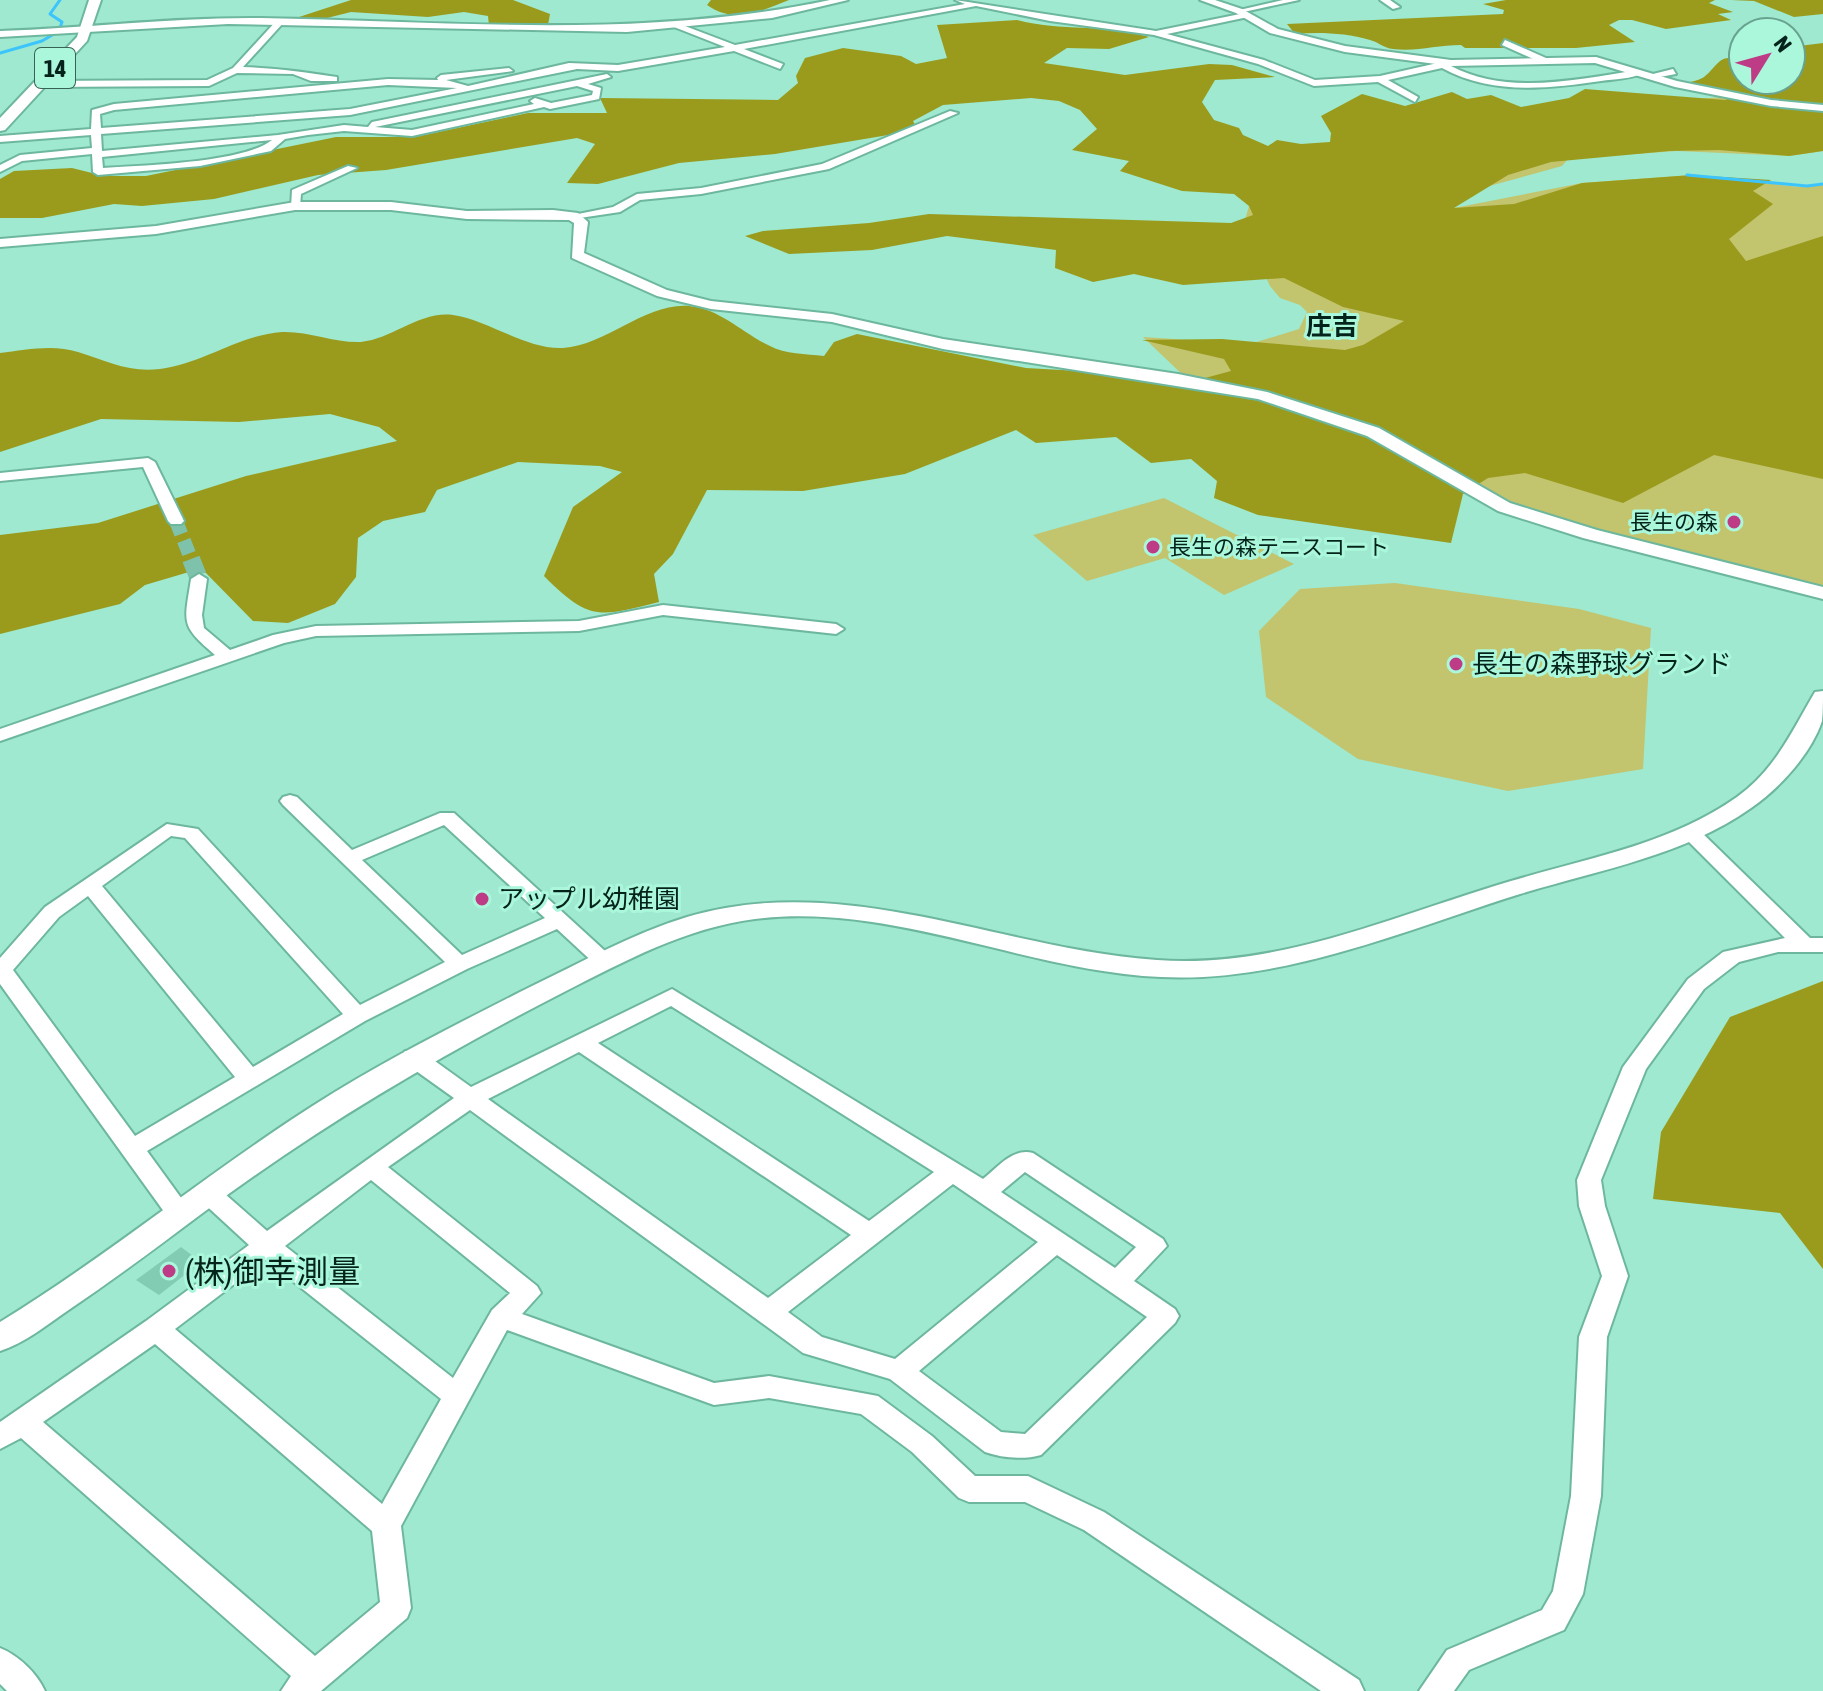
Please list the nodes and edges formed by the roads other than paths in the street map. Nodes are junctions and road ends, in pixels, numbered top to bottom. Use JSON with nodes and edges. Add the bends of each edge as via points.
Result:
{"nodes":[{"id":1,"x":95,"y":0,"type":"edge"},
{"id":2,"x":843,"y":0,"type":"edge"},
{"id":3,"x":959,"y":0,"type":"edge"},
{"id":4,"x":1205,"y":0,"type":"edge"},
{"id":5,"x":1295,"y":0,"type":"edge"},
{"id":6,"x":1384,"y":0,"type":"edge"},
{"id":7,"x":975,"y":4,"type":"junction"},
{"id":8,"x":1396,"y":7,"type":"dead end"},
{"id":9,"x":1242,"y":13,"type":"junction"},
{"id":10,"x":281,"y":21,"type":"junction"},
{"id":11,"x":677,"y":25,"type":"junction"},
{"id":12,"x":86,"y":31,"type":"junction"},
{"id":13,"x":1155,"y":33,"type":"junction"},
{"id":14,"x":0,"y":34,"type":"edge"},
{"id":15,"x":1505,"y":43,"type":"dead end"},
{"id":16,"x":735,"y":48,"type":"junction"},
{"id":17,"x":1543,"y":60,"type":"junction"},
{"id":18,"x":1448,"y":64,"type":"junction"},
{"id":19,"x":579,"y":66,"type":"junction"},
{"id":20,"x":780,"y":66,"type":"dead end"},
{"id":21,"x":236,"y":70,"type":"junction"},
{"id":22,"x":1673,"y":72,"type":"dead end"},
{"id":23,"x":256,"y":73,"type":"junction"},
{"id":24,"x":547,"y":73,"type":"junction"},
{"id":25,"x":1644,"y":75,"type":"junction"},
{"id":26,"x":528,"y":77,"type":"junction"},
{"id":27,"x":607,"y":77,"type":"dead end"},
{"id":28,"x":1380,"y":79,"type":"junction"},
{"id":29,"x":247,"y":80,"type":"dead end"},
{"id":30,"x":510,"y":80,"type":"junction"},
{"id":31,"x":388,"y":82,"type":"junction"},
{"id":32,"x":577,"y":83,"type":"junction"},
{"id":33,"x":41,"y":84,"type":"junction"},
{"id":34,"x":491,"y":85,"type":"junction"},
{"id":35,"x":238,"y":86,"type":"dead end"},
{"id":36,"x":400,"y":87,"type":"junction"},
{"id":37,"x":559,"y":87,"type":"junction"},
{"id":38,"x":469,"y":89,"type":"junction"},
{"id":39,"x":321,"y":90,"type":"junction"},
{"id":40,"x":541,"y":91,"type":"junction"},
{"id":41,"x":285,"y":93,"type":"junction"},
{"id":42,"x":520,"y":95,"type":"junction"},
{"id":43,"x":429,"y":98,"type":"junction"},
{"id":44,"x":589,"y":98,"type":"junction"},
{"id":45,"x":214,"y":99,"type":"junction"},
{"id":46,"x":344,"y":99,"type":"junction"},
{"id":47,"x":1415,"y":99,"type":"dead end"},
{"id":48,"x":570,"y":102,"type":"junction"},
{"id":49,"x":545,"y":104,"type":"junction"},
{"id":50,"x":245,"y":108,"type":"dead end"},
{"id":51,"x":458,"y":108,"type":"junction"},
{"id":52,"x":1823,"y":108,"type":"edge"},
{"id":53,"x":368,"y":109,"type":"junction"},
{"id":54,"x":216,"y":110,"type":"junction"},
{"id":55,"x":953,"y":113,"type":"dead end"},
{"id":56,"x":293,"y":118,"type":"junction"},
{"id":57,"x":483,"y":118,"type":"junction"},
{"id":58,"x":395,"y":120,"type":"junction"},
{"id":59,"x":221,"y":125,"type":"junction"},
{"id":60,"x":0,"y":127,"type":"edge"},
{"id":61,"x":96,"y":128,"type":"junction"},
{"id":62,"x":353,"y":128,"type":"junction"},
{"id":63,"x":424,"y":131,"type":"junction"},
{"id":64,"x":298,"y":134,"type":"junction"},
{"id":65,"x":282,"y":137,"type":"junction"},
{"id":66,"x":0,"y":139,"type":"edge"},
{"id":67,"x":224,"y":142,"type":"junction"},
{"id":68,"x":97,"y":152,"type":"junction"},
{"id":69,"x":229,"y":158,"type":"junction"},
{"id":70,"x":352,"y":168,"type":"dead end"},
{"id":71,"x":0,"y":169,"type":"edge"},
{"id":72,"x":295,"y":206,"type":"junction"},
{"id":73,"x":573,"y":216,"type":"junction"},
{"id":74,"x":0,"y":243,"type":"edge"},
{"id":75,"x":0,"y":477,"type":"edge"},
{"id":76,"x":176,"y":521,"type":"tunnel mouth"},
{"id":77,"x":199,"y":579,"type":"tunnel mouth"},
{"id":78,"x":1823,"y":593,"type":"edge"},
{"id":79,"x":836,"y":629,"type":"dead end"},
{"id":80,"x":227,"y":657,"type":"junction"},
{"id":81,"x":1823,"y":697,"type":"edge"},
{"id":82,"x":0,"y":735,"type":"edge"},
{"id":83,"x":290,"y":801,"type":"dead end"},
{"id":84,"x":1692,"y":834,"type":"junction"},
{"id":85,"x":349,"y":858,"type":"junction"},
{"id":86,"x":92,"y":887,"type":"junction"},
{"id":87,"x":561,"y":919,"type":"junction"},
{"id":88,"x":1813,"y":945,"type":"edge"},
{"id":89,"x":605,"y":961,"type":"junction"},
{"id":90,"x":459,"y":964,"type":"junction"},
{"id":91,"x":357,"y":1016,"type":"junction"},
{"id":92,"x":580,"y":1042,"type":"junction"},
{"id":93,"x":413,"y":1057,"type":"junction"},
{"id":94,"x":251,"y":1081,"type":"junction"},
{"id":95,"x":472,"y":1097,"type":"junction"},
{"id":96,"x":132,"y":1149,"type":"junction"},
{"id":97,"x":371,"y":1167,"type":"junction"},
{"id":98,"x":952,"y":1171,"type":"junction"},
{"id":99,"x":984,"y":1192,"type":"junction"},
{"id":100,"x":208,"y":1193,"type":"junction"},
{"id":101,"x":179,"y":1213,"type":"junction"},
{"id":102,"x":869,"y":1234,"type":"junction"},
{"id":103,"x":1057,"y":1241,"type":"junction"},
{"id":104,"x":267,"y":1246,"type":"junction"},
{"id":105,"x":1117,"y":1282,"type":"junction"},
{"id":106,"x":768,"y":1313,"type":"junction"},
{"id":107,"x":501,"y":1317,"type":"junction"},
{"id":108,"x":156,"y":1329,"type":"junction"},
{"id":109,"x":0,"y":1338,"type":"edge"},
{"id":110,"x":899,"y":1371,"type":"junction"},
{"id":111,"x":458,"y":1397,"type":"junction"},
{"id":112,"x":12,"y":1430,"type":"edge"},
{"id":113,"x":386,"y":1525,"type":"junction"},
{"id":114,"x":0,"y":1663,"type":"edge"},
{"id":115,"x":306,"y":1684,"type":"edge"},
{"id":116,"x":29,"y":1691,"type":"edge"},
{"id":117,"x":1348,"y":1691,"type":"edge"},
{"id":118,"x":1435,"y":1691,"type":"edge"}],
"edges":[{"from":1,"to":12,"type":"main road","number":"14"},
{"from":2,"to":11,"type":"street"},
{"from":3,"to":7,"type":"street"},
{"from":4,"to":9,"type":"street"},
{"from":5,"to":9,"type":"street"},
{"from":6,"to":8,"type":"street"},
{"from":7,"to":13,"type":"street"},
{"from":7,"to":16,"type":"street"},
{"from":9,"to":13,"type":"street"},
{"from":9,"to":18,"type":"street","via":[[1274,31],[1319,43]]},
{"from":10,"to":11,"type":"street","via":[[488,30]]},
{"from":10,"to":12,"type":"street"},
{"from":10,"to":21,"type":"street"},
{"from":11,"to":16,"type":"street"},
{"from":12,"to":14,"type":"street"},
{"from":12,"to":33,"type":"main road","number":"14"},
{"from":13,"to":28,"type":"street","via":[[1261,62],[1314,83]]},
{"from":15,"to":17,"type":"street"},
{"from":16,"to":19,"type":"street","via":[[618,68]]},
{"from":16,"to":20,"type":"street"},
{"from":17,"to":18,"type":"street"},
{"from":17,"to":25,"type":"street","via":[[1596,60]]},
{"from":18,"to":25,"type":"street","via":[[1461,77],[1497,85]]},
{"from":18,"to":28,"type":"street"},
{"from":19,"to":23,"type":"street","via":[[438,79]]},
{"from":19,"to":24,"type":"street"},
{"from":21,"to":23,"type":"street"},
{"from":21,"to":33,"type":"street","via":[[209,83]]},
{"from":22,"to":25,"type":"street"},
{"from":23,"to":29,"type":"street"},
{"from":24,"to":26,"type":"street"},
{"from":24,"to":32,"type":"street"},
{"from":25,"to":52,"type":"street","via":[[1771,103]]},
{"from":26,"to":30,"type":"street"},
{"from":26,"to":37,"type":"street"},
{"from":27,"to":32,"type":"street"},
{"from":28,"to":47,"type":"street"},
{"from":30,"to":34,"type":"street"},
{"from":30,"to":40,"type":"street"},
{"from":31,"to":36,"type":"street"},
{"from":31,"to":38,"type":"street","via":[[453,83]]},
{"from":31,"to":39,"type":"street"},
{"from":32,"to":37,"type":"street"},
{"from":32,"to":44,"type":"street","via":[[598,90]]},
{"from":33,"to":60,"type":"main road","number":"14"},
{"from":34,"to":38,"type":"street"},
{"from":34,"to":42,"type":"street"},
{"from":35,"to":45,"type":"street"},
{"from":36,"to":43,"type":"street"},
{"from":36,"to":46,"type":"street"},
{"from":37,"to":40,"type":"street"},
{"from":37,"to":44,"type":"street"},
{"from":38,"to":43,"type":"street"},
{"from":39,"to":41,"type":"street"},
{"from":39,"to":46,"type":"street"},
{"from":40,"to":42,"type":"street"},
{"from":40,"to":48,"type":"street"},
{"from":41,"to":45,"type":"street"},
{"from":41,"to":56,"type":"street"},
{"from":42,"to":49,"type":"street"},
{"from":42,"to":51,"type":"street"},
{"from":43,"to":51,"type":"street"},
{"from":43,"to":53,"type":"street"},
{"from":44,"to":48,"type":"street"},
{"from":45,"to":54,"type":"street"},
{"from":45,"to":61,"type":"street","via":[[114,107],[95,112]]},
{"from":46,"to":53,"type":"street"},
{"from":48,"to":49,"type":"street"},
{"from":49,"to":57,"type":"street"},
{"from":50,"to":54,"type":"street"},
{"from":51,"to":57,"type":"street"},
{"from":51,"to":58,"type":"street"},
{"from":53,"to":56,"type":"street"},
{"from":53,"to":58,"type":"street"},
{"from":54,"to":59,"type":"street"},
{"from":54,"to":61,"type":"street"},
{"from":55,"to":73,"type":"street","via":[[825,167],[701,191],[637,197],[616,210]]},
{"from":56,"to":59,"type":"street"},
{"from":56,"to":64,"type":"street"},
{"from":57,"to":63,"type":"street"},
{"from":58,"to":62,"type":"street"},
{"from":58,"to":63,"type":"street"},
{"from":59,"to":61,"type":"street"},
{"from":59,"to":67,"type":"street"},
{"from":61,"to":66,"type":"street"},
{"from":61,"to":68,"type":"street"},
{"from":62,"to":63,"type":"street"},
{"from":62,"to":64,"type":"street"},
{"from":64,"to":65,"type":"street"},
{"from":65,"to":67,"type":"street"},
{"from":65,"to":69,"type":"street","via":[[267,149]]},
{"from":67,"to":68,"type":"street"},
{"from":67,"to":69,"type":"street"},
{"from":68,"to":69,"type":"street","via":[[98,172],[109,173]]},
{"from":68,"to":71,"type":"street","via":[[20,158]]},
{"from":70,"to":72,"type":"street","via":[[296,192]]},
{"from":72,"to":73,"type":"street"},
{"from":72,"to":74,"type":"street","via":[[144,232]]},
{"from":73,"to":78,"type":"street","via":[[582,229],[577,255],[662,293],[1261,395],[1373,432],[1504,507]]},
{"from":75,"to":76,"type":"street","via":[[148,462]]},
{"from":77,"to":80,"type":"street","via":[[196,630]]},
{"from":79,"to":80,"type":"street","via":[[663,610],[579,626],[316,631]]},
{"from":80,"to":82,"type":"street"},
{"from":81,"to":84,"type":"street","via":[[1774,780]]},
{"from":83,"to":85,"type":"street"},
{"from":84,"to":88,"type":"street"},
{"from":84,"to":89,"type":"street","via":[[1308,950],[1228,965],[1167,970],[1113,965],[818,910],[732,914],[670,932]]},
{"from":85,"to":87,"type":"street","via":[[447,817]]},
{"from":85,"to":90,"type":"street"},
{"from":86,"to":91,"type":"street","via":[[167,830],[191,833]]},
{"from":86,"to":94,"type":"street"},
{"from":86,"to":96,"type":"street","via":[[52,912],[1,970]]},
{"from":87,"to":89,"type":"street"},
{"from":87,"to":90,"type":"street"},
{"from":88,"to":118,"type":"street","via":[[1778,945],[1731,957],[1696,984],[1635,1067],[1589,1180],[1615,1276],[1593,1337],[1586,1496],[1568,1594],[1553,1620],[1458,1660]]},
{"from":89,"to":93,"type":"street"},
{"from":90,"to":91,"type":"street"},
{"from":91,"to":94,"type":"street"},
{"from":92,"to":95,"type":"street"},
{"from":92,"to":98,"type":"street","via":[[672,996]]},
{"from":92,"to":102,"type":"street"},
{"from":93,"to":95,"type":"street"},
{"from":93,"to":100,"type":"street"},
{"from":94,"to":96,"type":"street"},
{"from":95,"to":97,"type":"street"},
{"from":95,"to":106,"type":"street"},
{"from":96,"to":101,"type":"street"},
{"from":97,"to":104,"type":"street"},
{"from":97,"to":107,"type":"street","via":[[528,1293]]},
{"from":98,"to":99,"type":"street"},
{"from":98,"to":102,"type":"street"},
{"from":99,"to":103,"type":"street"},
{"from":99,"to":105,"type":"street","via":[[1024,1159],[1154,1246]]},
{"from":100,"to":101,"type":"street"},
{"from":100,"to":104,"type":"street"},
{"from":101,"to":109,"type":"street","via":[[54,1306]]},
{"from":102,"to":106,"type":"street"},
{"from":103,"to":105,"type":"street"},
{"from":103,"to":110,"type":"street"},
{"from":104,"to":108,"type":"street"},
{"from":104,"to":111,"type":"street"},
{"from":105,"to":110,"type":"street","via":[[1166,1316],[1031,1446],[995,1444]]},
{"from":106,"to":110,"type":"street","via":[[813,1345]]},
{"from":107,"to":111,"type":"street"},
{"from":107,"to":117,"type":"street","via":[[714,1394],[769,1387],[868,1404],[922,1444],[969,1489],[1028,1489],[1094,1521]]},
{"from":108,"to":112,"type":"street"},
{"from":108,"to":113,"type":"street"},
{"from":111,"to":113,"type":"street"},
{"from":112,"to":115,"type":"street"},
{"from":113,"to":115,"type":"street","via":[[396,1608]]},
{"from":114,"to":116,"type":"street"}]}
